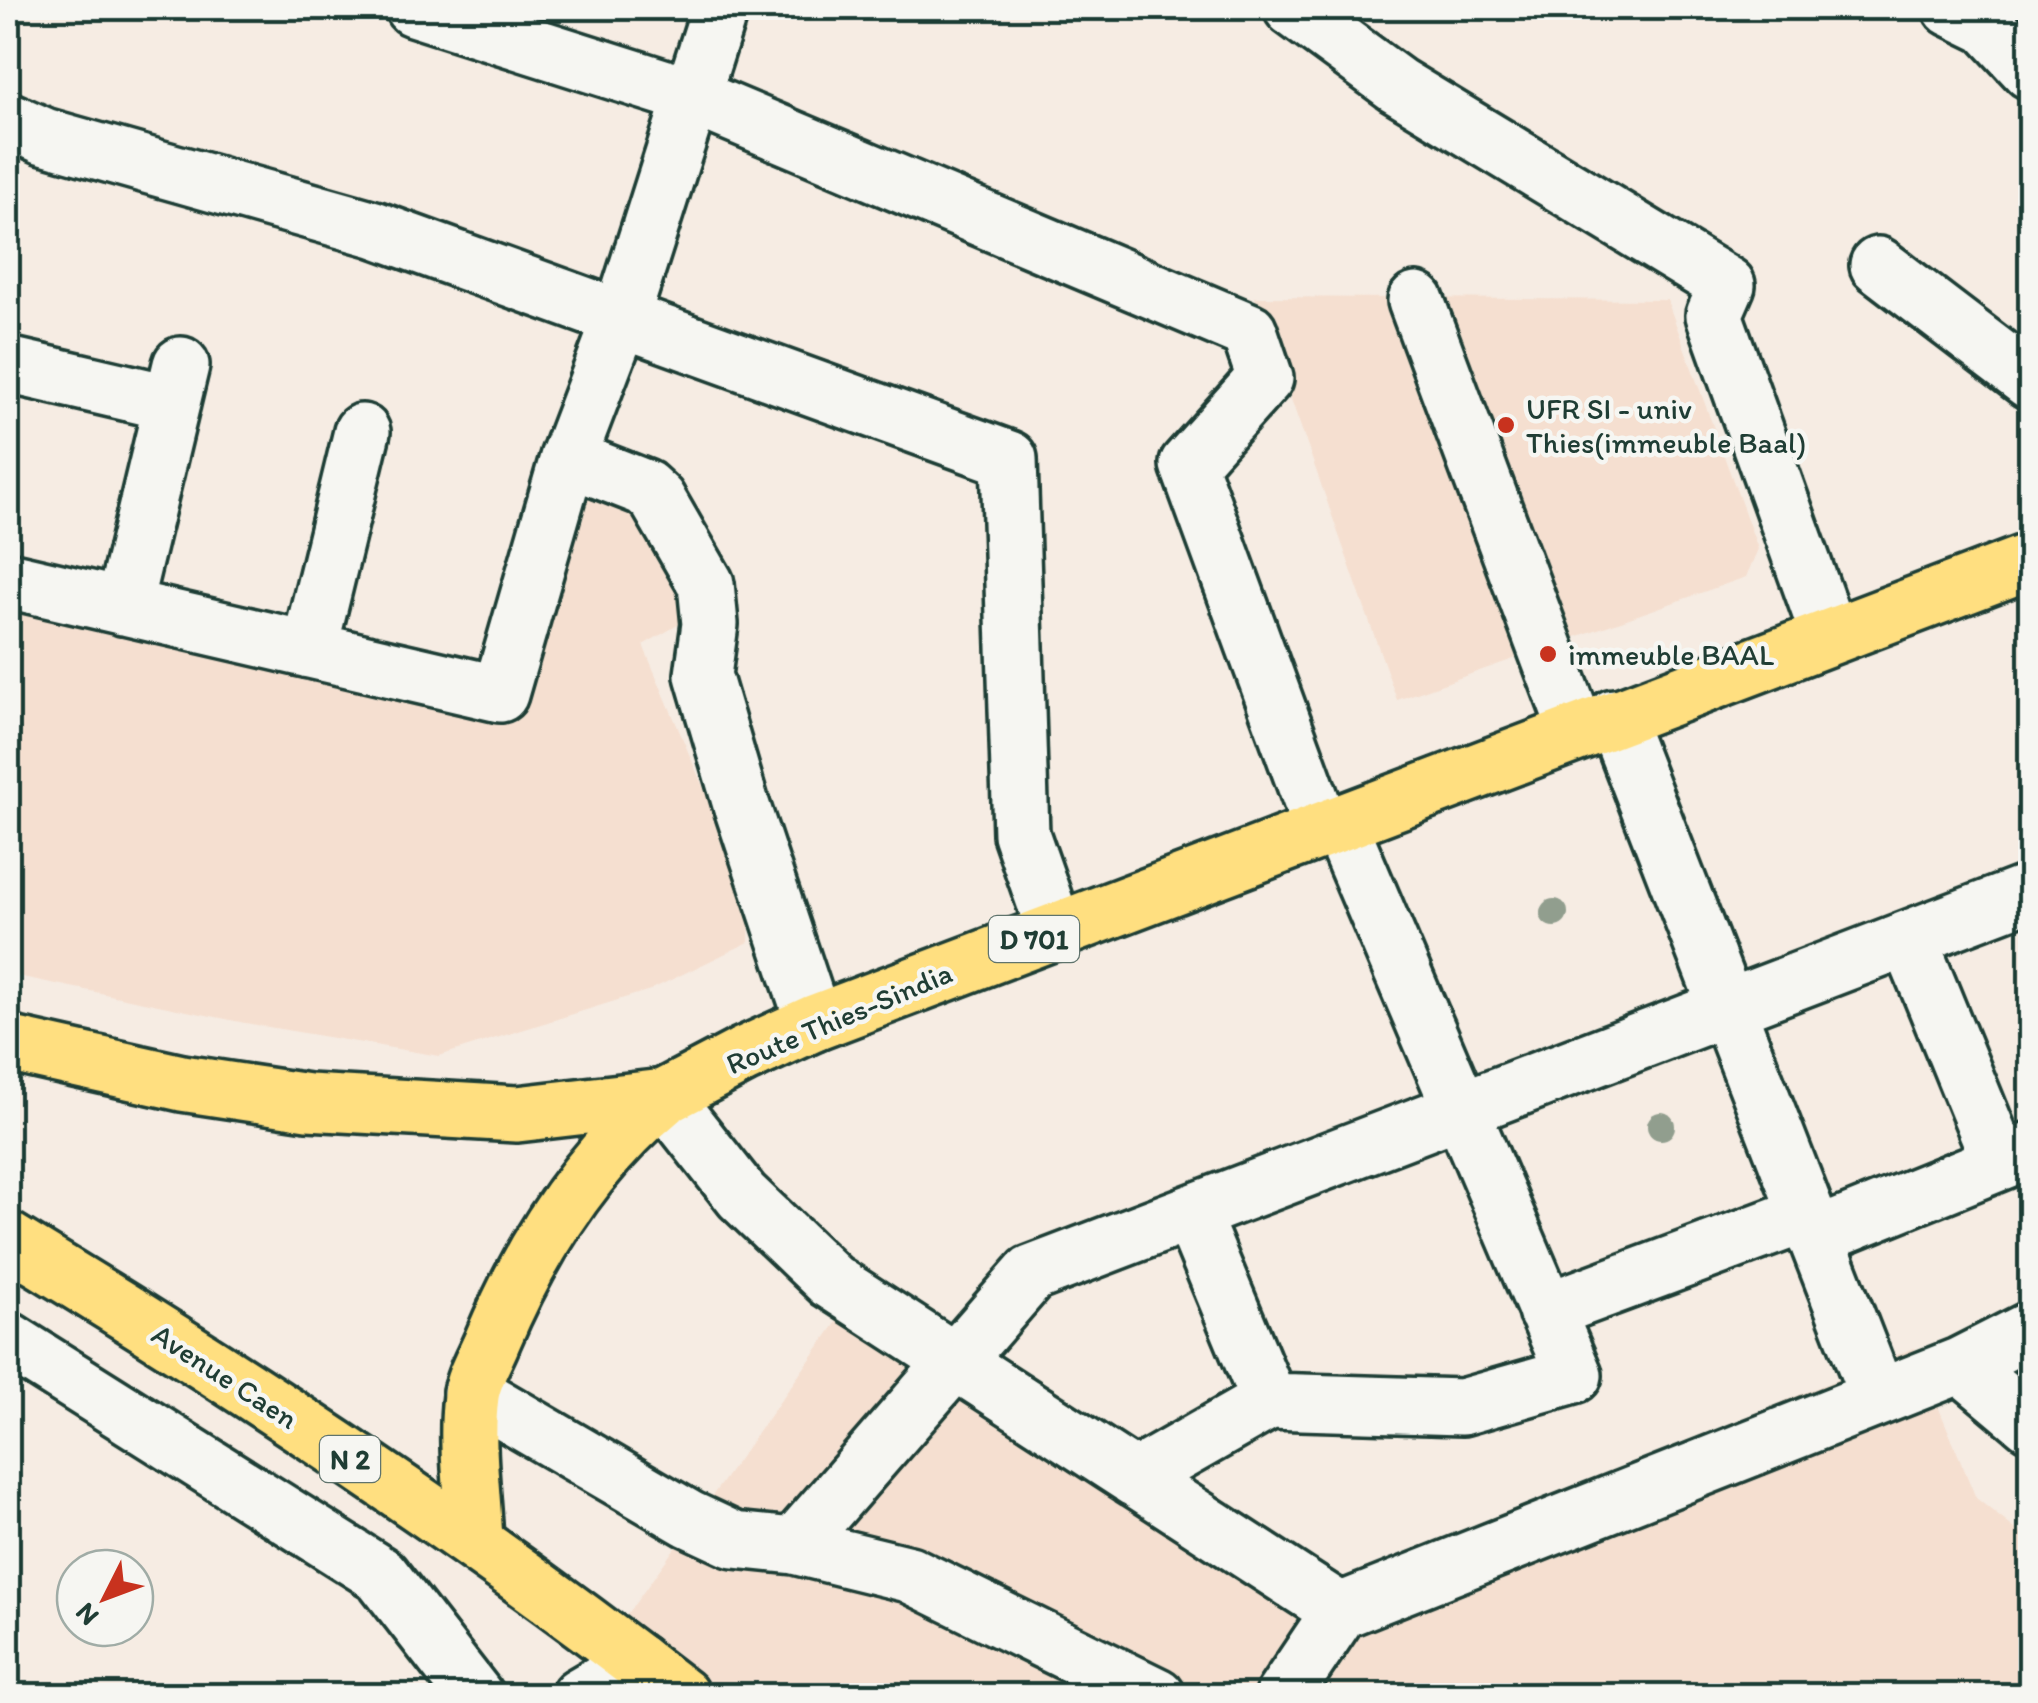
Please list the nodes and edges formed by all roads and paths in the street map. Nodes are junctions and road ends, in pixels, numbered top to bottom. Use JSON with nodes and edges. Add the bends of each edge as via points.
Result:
{"nodes":[{"id":1,"x":413,"y":8,"type":"edge"},
{"id":2,"x":720,"y":8,"type":"edge"},
{"id":3,"x":1292,"y":8,"type":"edge"},
{"id":4,"x":1979,"y":14,"type":"edge"},
{"id":5,"x":2030,"y":70,"type":"edge"},
{"id":6,"x":691,"y":96,"type":"junction"},
{"id":7,"x":8,"y":120,"type":"edge"},
{"id":8,"x":1878,"y":264,"type":"dead end"},
{"id":9,"x":1416,"y":301,"type":"dead end"},
{"id":10,"x":621,"y":320,"type":"junction"},
{"id":11,"x":8,"y":365,"type":"edge"},
{"id":12,"x":2030,"y":381,"type":"edge"},
{"id":13,"x":362,"y":432,"type":"dead end"},
{"id":14,"x":568,"y":458,"type":"junction"},
{"id":15,"x":2030,"y":561,"type":"edge"},
{"id":16,"x":8,"y":580,"type":"edge"},
{"id":17,"x":123,"y":607,"type":"junction"},
{"id":18,"x":1829,"y":636,"type":"junction"},
{"id":19,"x":308,"y":650,"type":"junction"},
{"id":20,"x":1596,"y":724,"type":"junction"},
{"id":21,"x":1330,"y":826,"type":"junction"},
{"id":22,"x":2030,"y":892,"type":"edge"},
{"id":23,"x":1056,"y":931,"type":"junction"},
{"id":24,"x":1909,"y":939,"type":"junction"},
{"id":25,"x":1727,"y":1008,"type":"junction"},
{"id":26,"x":814,"y":1023,"type":"junction"},
{"id":27,"x":8,"y":1044,"type":"edge"},
{"id":28,"x":664,"y":1097,"type":"junction"},
{"id":29,"x":1461,"y":1110,"type":"junction"},
{"id":30,"x":2015,"y":1156,"type":"edge"},
{"id":31,"x":1191,"y":1213,"type":"junction"},
{"id":32,"x":1811,"y":1225,"type":"junction"},
{"id":33,"x":8,"y":1240,"type":"edge"},
{"id":34,"x":1546,"y":1310,"type":"junction"},
{"id":35,"x":2030,"y":1330,"type":"edge"},
{"id":36,"x":8,"y":1340,"type":"edge"},
{"id":37,"x":954,"y":1360,"type":"junction"},
{"id":38,"x":1961,"y":1365,"type":"junction"},
{"id":39,"x":471,"y":1392,"type":"junction"},
{"id":40,"x":1878,"y":1398,"type":"junction"},
{"id":41,"x":1269,"y":1401,"type":"junction"},
{"id":42,"x":2030,"y":1423,"type":"edge"},
{"id":43,"x":1134,"y":1478,"type":"junction"},
{"id":44,"x":475,"y":1542,"type":"junction"},
{"id":45,"x":794,"y":1546,"type":"junction"},
{"id":46,"x":1340,"y":1611,"type":"junction"},
{"id":47,"x":638,"y":1662,"type":"junction"},
{"id":48,"x":475,"y":1696,"type":"edge"},
{"id":49,"x":578,"y":1696,"type":"edge"},
{"id":50,"x":681,"y":1696,"type":"edge"},
{"id":51,"x":1157,"y":1696,"type":"edge"},
{"id":52,"x":1283,"y":1696,"type":"edge"}],
"edges":[{"from":1,"to":6,"type":"street"},
{"from":2,"to":6,"type":"street"},
{"from":3,"to":18,"type":"street","via":[[1397,84],[1727,285],[1714,315]]},
{"from":4,"to":5,"type":"street"},
{"from":6,"to":10,"type":"street"},
{"from":6,"to":21,"type":"street","via":[[1249,331],[1265,378],[1188,464]]},
{"from":7,"to":10,"type":"street","via":[[44,136],[374,229]]},
{"from":8,"to":12,"type":"street"},
{"from":9,"to":20,"type":"street"},
{"from":10,"to":14,"type":"street"},
{"from":10,"to":23,"type":"street","via":[[1009,459],[1022,834]]},
{"from":11,"to":17,"type":"street","via":[[176,384]]},
{"from":13,"to":19,"type":"street"},
{"from":14,"to":19,"type":"street","via":[[500,694]]},
{"from":14,"to":26,"type":"street","via":[[645,488],[706,584],[710,624],[703,675]]},
{"from":15,"to":18,"type":"main road","name":"Route Thies-Sindia","number":"D 701"},
{"from":16,"to":17,"type":"street"},
{"from":17,"to":19,"type":"street"},
{"from":18,"to":20,"type":"main road","name":"Route Thies-Sindia","number":"D 701"},
{"from":20,"to":21,"type":"main road","name":"Route Thies-Sindia","number":"D 701"},
{"from":20,"to":25,"type":"street"},
{"from":21,"to":23,"type":"main road","name":"Route Thies-Sindia","number":"D 701"},
{"from":21,"to":29,"type":"street"},
{"from":22,"to":24,"type":"street"},
{"from":23,"to":26,"type":"main road","name":"Route Thies-Sindia","number":"D 701"},
{"from":24,"to":25,"type":"street"},
{"from":24,"to":30,"type":"street"},
{"from":25,"to":29,"type":"street"},
{"from":25,"to":32,"type":"street"},
{"from":26,"to":28,"type":"main road","name":"Route Thies-Sindia","number":"D 701"},
{"from":27,"to":28,"type":"main road","name":"Route Thies-Sindia","number":"D 701","via":[[182,1083],[308,1102],[517,1114]]},
{"from":28,"to":37,"type":"street","via":[[742,1196],[831,1281]]},
{"from":28,"to":39,"type":"main road","via":[[590,1171],[543,1239]]},
{"from":29,"to":31,"type":"street"},
{"from":29,"to":34,"type":"street"},
{"from":30,"to":32,"type":"street"},
{"from":31,"to":37,"type":"street","via":[[1031,1274]]},
{"from":31,"to":41,"type":"street"},
{"from":32,"to":34,"type":"street"},
{"from":32,"to":40,"type":"street"},
{"from":33,"to":44,"type":"main road","name":"Avenue Caen","number":"N 2","via":[[158,1330]]},
{"from":34,"to":41,"type":"street","via":[[1574,1374],[1462,1407]]},
{"from":35,"to":38,"type":"street"},
{"from":36,"to":48,"type":"street","via":[[381,1575]]},
{"from":37,"to":43,"type":"street"},
{"from":37,"to":45,"type":"street"},
{"from":38,"to":40,"type":"street"},
{"from":38,"to":42,"type":"street"},
{"from":39,"to":44,"type":"main road"},
{"from":39,"to":45,"type":"street","via":[[704,1526],[734,1540]]},
{"from":40,"to":46,"type":"street"},
{"from":41,"to":43,"type":"street"},
{"from":43,"to":46,"type":"street"},
{"from":44,"to":47,"type":"main road","name":"Avenue Caen","number":"N 2"},
{"from":45,"to":51,"type":"street","via":[[909,1574]]},
{"from":46,"to":52,"type":"street"},
{"from":47,"to":49,"type":"street"},
{"from":47,"to":50,"type":"main road","name":"Avenue Caen","number":"N 2"}]}
